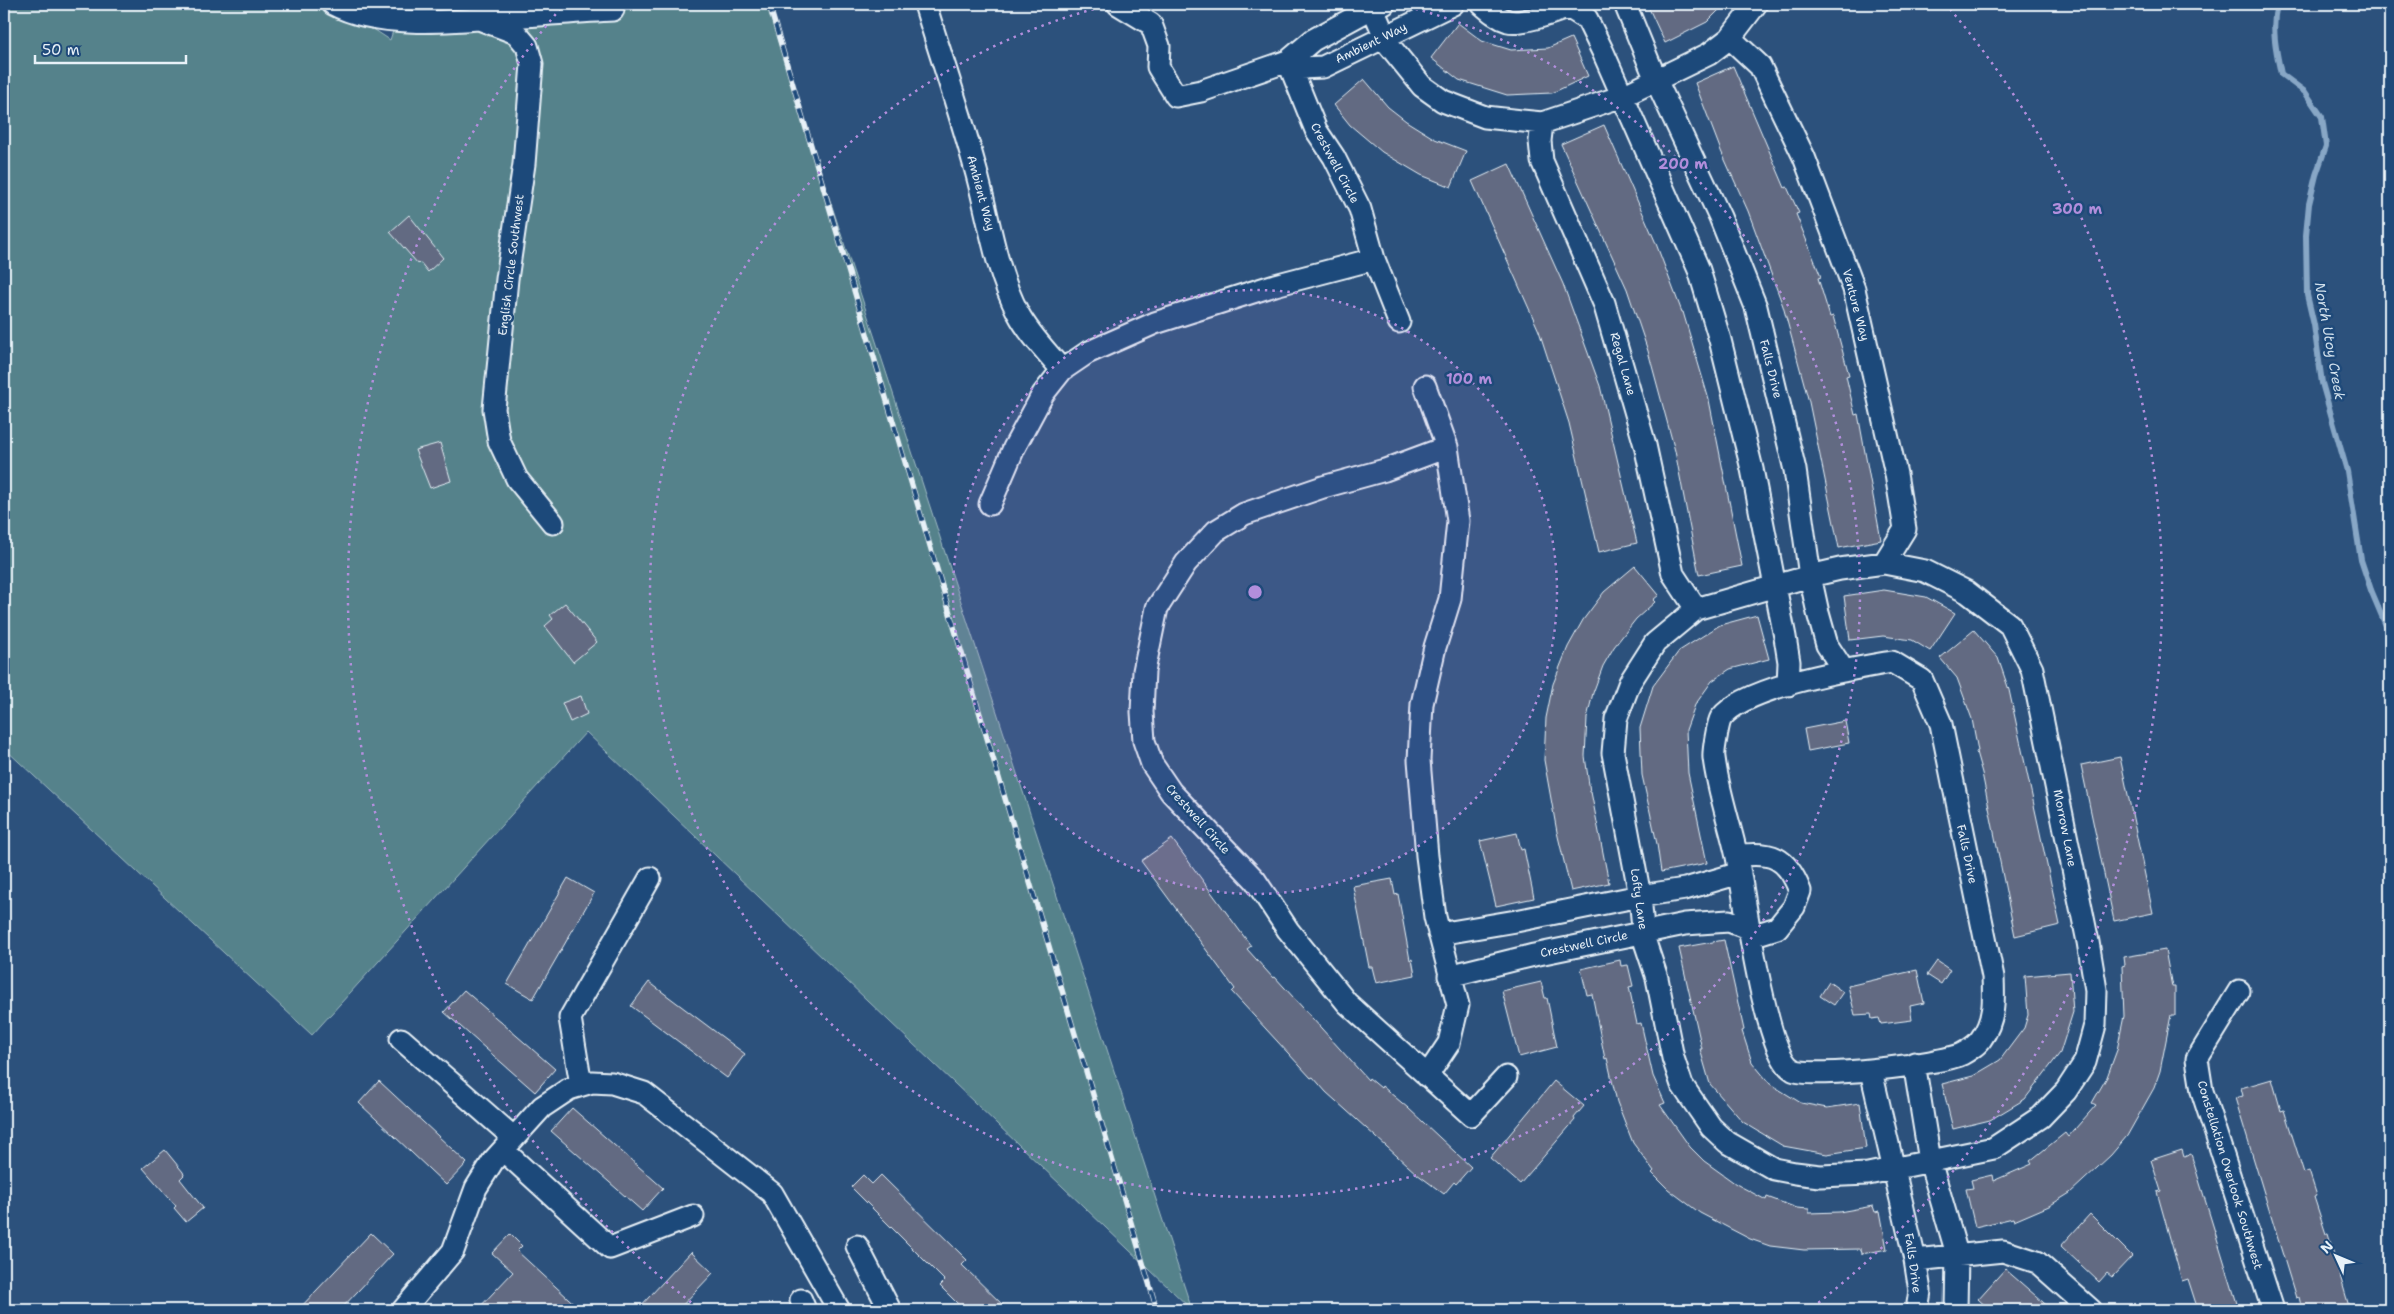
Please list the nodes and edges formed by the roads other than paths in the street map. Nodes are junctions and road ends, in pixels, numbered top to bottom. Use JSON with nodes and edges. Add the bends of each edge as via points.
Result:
{"nodes":[{"id":1,"x":333,"y":4,"type":"edge"},
{"id":2,"x":925,"y":4,"type":"edge"},
{"id":3,"x":1118,"y":4,"type":"edge"},
{"id":4,"x":1453,"y":4,"type":"edge"},
{"id":5,"x":1482,"y":4,"type":"edge"},
{"id":6,"x":1625,"y":4,"type":"edge"},
{"id":7,"x":1756,"y":4,"type":"edge"},
{"id":8,"x":1376,"y":5,"type":"edge"},
{"id":9,"x":1572,"y":6,"type":"edge"},
{"id":10,"x":613,"y":10,"type":"dead end"},
{"id":11,"x":479,"y":19,"type":"junction"},
{"id":12,"x":1385,"y":36,"type":"junction"},
{"id":13,"x":1730,"y":38,"type":"junction"},
{"id":14,"x":1288,"y":61,"type":"junction"},
{"id":15,"x":1656,"y":80,"type":"junction"},
{"id":16,"x":1623,"y":96,"type":"junction"},
{"id":17,"x":1542,"y":123,"type":"junction"},
{"id":18,"x":1374,"y":259,"type":"junction"},
{"id":19,"x":1399,"y":322,"type":"dead end"},
{"id":20,"x":1062,"y":370,"type":"junction"},
{"id":21,"x":1425,"y":386,"type":"dead end"},
{"id":22,"x":1447,"y":447,"type":"junction"},
{"id":23,"x":990,"y":504,"type":"dead end"},
{"id":24,"x":553,"y":523,"type":"dead end"},
{"id":25,"x":1884,"y":563,"type":"junction"},
{"id":26,"x":1810,"y":576,"type":"junction"},
{"id":27,"x":1773,"y":588,"type":"junction"},
{"id":28,"x":1696,"y":608,"type":"junction"},
{"id":29,"x":1844,"y":671,"type":"junction"},
{"id":30,"x":1788,"y":685,"type":"junction"},
{"id":31,"x":1738,"y":864,"type":"junction"},
{"id":32,"x":650,"y":878,"type":"dead end"},
{"id":33,"x":1640,"y":896,"type":"junction"},
{"id":34,"x":1644,"y":932,"type":"junction"},
{"id":35,"x":1750,"y":933,"type":"junction"},
{"id":36,"x":1439,"y":934,"type":"junction"},
{"id":37,"x":1449,"y":976,"type":"junction"},
{"id":38,"x":2239,"y":991,"type":"dead end"},
{"id":39,"x":401,"y":1039,"type":"dead end"},
{"id":40,"x":1914,"y":1063,"type":"junction"},
{"id":41,"x":1871,"y":1071,"type":"junction"},
{"id":42,"x":1427,"y":1076,"type":"junction"},
{"id":43,"x":1506,"y":1076,"type":"dead end"},
{"id":44,"x":581,"y":1085,"type":"junction"},
{"id":45,"x":508,"y":1144,"type":"junction"},
{"id":46,"x":1930,"y":1161,"type":"junction"},
{"id":47,"x":1895,"y":1168,"type":"junction"},
{"id":48,"x":693,"y":1216,"type":"dead end"},
{"id":49,"x":857,"y":1246,"type":"dead end"},
{"id":50,"x":1956,"y":1254,"type":"junction"},
{"id":51,"x":1915,"y":1260,"type":"junction"},
{"id":52,"x":403,"y":1310,"type":"edge"},
{"id":53,"x":839,"y":1310,"type":"edge"},
{"id":54,"x":890,"y":1310,"type":"edge"},
{"id":55,"x":1917,"y":1310,"type":"edge"},
{"id":56,"x":1956,"y":1310,"type":"edge"},
{"id":57,"x":2091,"y":1310,"type":"edge"},
{"id":58,"x":2273,"y":1310,"type":"edge"}],
"edges":[{"from":1,"to":11,"type":"street","via":[[373,17],[432,22]]},
{"from":2,"to":20,"type":"street","name":"Ambient Way","via":[[1008,291],[1018,314]]},
{"from":3,"to":14,"type":"street","via":[[1151,24],[1160,46],[1158,67],[1176,96],[1201,91]]},
{"from":4,"to":12,"type":"street","name":"Ambient Way"},
{"from":5,"to":9,"type":"street","via":[[1492,14],[1510,22]]},
{"from":6,"to":15,"type":"street","name":"Falls Drive"},
{"from":7,"to":13,"type":"street"},
{"from":8,"to":12,"type":"street"},
{"from":8,"to":14,"type":"street","via":[[1313,40]]},
{"from":9,"to":16,"type":"street","via":[[1587,19]]},
{"from":10,"to":11,"type":"street"},
{"from":11,"to":24,"type":"street","name":"English Circle Southwest","via":[[516,33],[527,46],[532,64],[524,164],[507,279],[494,408],[499,441],[517,479]]},
{"from":12,"to":14,"type":"street","name":"Ambient Way","via":[[1322,66],[1301,68]]},
{"from":12,"to":17,"type":"street","via":[[1422,86],[1443,101],[1485,117]]},
{"from":13,"to":15,"type":"street","via":[[1709,54]]},
{"from":13,"to":25,"type":"street","name":"Venture Way","via":[[1760,66],[1804,157],[1854,289],[1896,474],[1905,529]]},
{"from":14,"to":18,"type":"street","name":"Crestwell Circle","via":[[1316,130],[1334,157],[1360,209]]},
{"from":15,"to":16,"type":"street"},
{"from":15,"to":26,"type":"street","name":"Falls Drive","via":[[1720,216],[1756,308],[1795,470]]},
{"from":16,"to":17,"type":"street"},
{"from":16,"to":27,"type":"street","via":[[1707,296],[1752,469]]},
{"from":17,"to":28,"type":"street","name":"Regal Lane","via":[[1542,162],[1604,303],[1645,444],[1673,574]]},
{"from":18,"to":19,"type":"street","name":"Crestwell Circle"},
{"from":18,"to":20,"type":"street","via":[[1155,322],[1087,353]]},
{"from":20,"to":23,"type":"street","via":[[1043,394],[1014,448]]},
{"from":21,"to":22,"type":"street"},
{"from":22,"to":36,"type":"street","via":[[1458,521],[1450,598],[1422,704],[1419,760],[1427,856]]},
{"from":22,"to":42,"type":"street","name":"Crestwell Circle","via":[[1244,514],[1216,531],[1186,563],[1157,608],[1144,671],[1144,741],[1152,764],[1171,792],[1255,880],[1299,944],[1347,1003]]},
{"from":25,"to":26,"type":"street","name":"Morrow Lane","via":[[1840,568]]},
{"from":25,"to":46,"type":"street","name":"Morrow Lane","via":[[1934,575],[1967,592],[2010,624],[2032,669],[2096,990],[2095,1026],[2085,1062],[2066,1091],[2028,1126],[1994,1148]]},
{"from":26,"to":27,"type":"street","name":"Lofty Lane"},
{"from":26,"to":29,"type":"street","name":"Falls Drive","via":[[1827,645]]},
{"from":27,"to":28,"type":"street","name":"Lofty Lane"},
{"from":27,"to":30,"type":"street","via":[[1788,662]]},
{"from":28,"to":33,"type":"street","name":"Lofty Lane","via":[[1655,643],[1630,682],[1616,719],[1614,753]]},
{"from":29,"to":30,"type":"street","name":"Falls Drive"},
{"from":29,"to":40,"type":"street","name":"Falls Drive","via":[[1892,662],[1922,680],[1941,724],[1993,977],[1995,1008],[1981,1040],[1962,1054]]},
{"from":30,"to":31,"type":"street","name":"Falls Drive","via":[[1746,698],[1720,719],[1713,756]]},
{"from":31,"to":33,"type":"street","via":[[1685,889]]},
{"from":31,"to":35,"type":"street","name":"Falls Drive"},
{"from":31,"to":35,"type":"street","via":[[1768,854],[1784,862],[1800,891],[1794,907],[1777,928]]},
{"from":32,"to":44,"type":"street","via":[[570,1018]]},
{"from":33,"to":34,"type":"street","name":"Lofty Lane"},
{"from":33,"to":36,"type":"street"},
{"from":34,"to":35,"type":"street","name":"Crestwell Circle","via":[[1686,924],[1729,921]]},
{"from":34,"to":37,"type":"street","name":"Crestwell Circle"},
{"from":34,"to":47,"type":"street","name":"Lofty Lane","via":[[1682,1085],[1711,1127],[1726,1142],[1774,1169],[1795,1173],[1820,1176],[1868,1174]]},
{"from":35,"to":41,"type":"street","name":"Falls Drive","via":[[1768,1020],[1784,1062],[1794,1071]]},
{"from":36,"to":37,"type":"street"},
{"from":37,"to":42,"type":"street","via":[[1458,1005],[1449,1043]]},
{"from":38,"to":58,"type":"street","name":"Constellation Overlook Southwest","via":[[2197,1059],[2202,1091]]},
{"from":39,"to":45,"type":"street"},
{"from":40,"to":41,"type":"street","name":"Falls Drive"},
{"from":40,"to":46,"type":"street"},
{"from":41,"to":47,"type":"street","name":"Falls Drive"},
{"from":42,"to":43,"type":"street","name":"Crestwell Circle","via":[[1471,1115]]},
{"from":44,"to":45,"type":"street","via":[[542,1107]]},
{"from":44,"to":53,"type":"street","via":[[612,1083],[644,1093],[772,1193]]},
{"from":45,"to":48,"type":"street","via":[[610,1248]]},
{"from":45,"to":52,"type":"street","via":[[476,1188],[453,1251]]},
{"from":46,"to":47,"type":"street","name":"Morrow Lane"},
{"from":46,"to":50,"type":"street"},
{"from":47,"to":51,"type":"street","name":"Falls Drive"},
{"from":49,"to":54,"type":"street"},
{"from":50,"to":51,"type":"street"},
{"from":50,"to":56,"type":"street"},
{"from":50,"to":57,"type":"street","via":[[2003,1251],[2037,1262]]},
{"from":51,"to":55,"type":"street","name":"Falls Drive","via":[[1920,1291]]}]}
